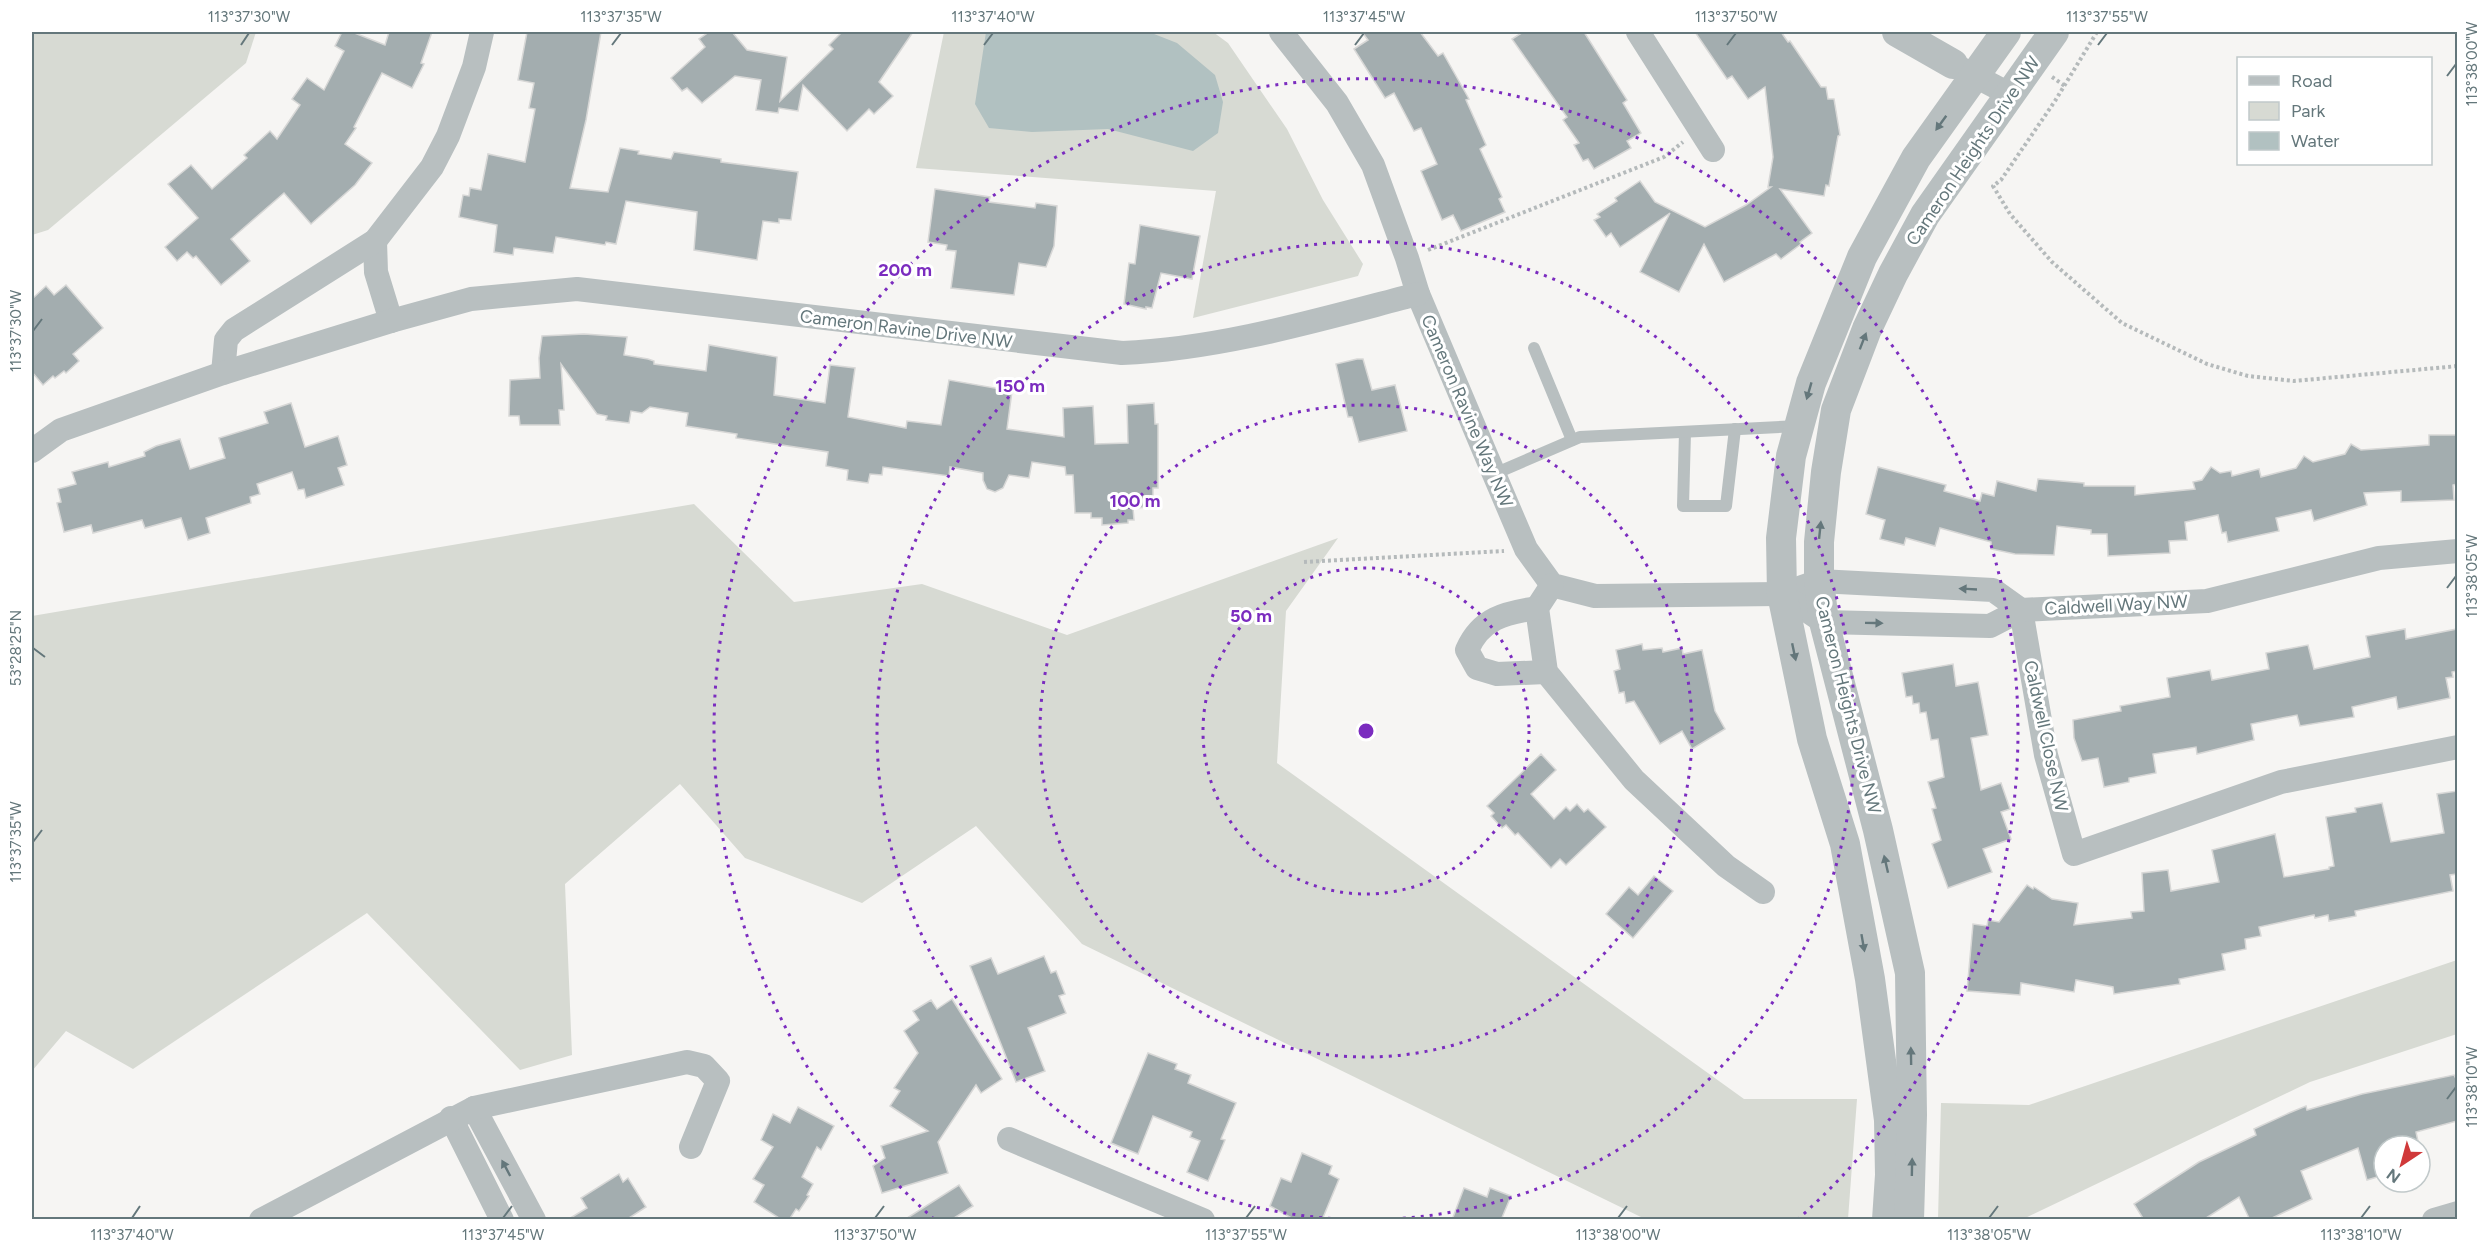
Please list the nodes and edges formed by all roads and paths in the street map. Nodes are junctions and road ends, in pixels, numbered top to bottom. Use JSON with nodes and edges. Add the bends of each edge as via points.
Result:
{"nodes":[{"id":1,"x":482,"y":32,"type":"edge"},
{"id":2,"x":1281,"y":32,"type":"edge"},
{"id":3,"x":1638,"y":32,"type":"edge"},
{"id":4,"x":1897,"y":32,"type":"edge"},
{"id":5,"x":2006,"y":32,"type":"edge"},
{"id":6,"x":2054,"y":32,"type":"edge"},
{"id":7,"x":2097,"y":32,"type":"edge"},
{"id":8,"x":1964,"y":70,"type":"junction"},
{"id":9,"x":2011,"y":95,"type":"junction"},
{"id":10,"x":1700,"y":129,"type":"junction"},
{"id":11,"x":1713,"y":150,"type":"dead end"},
{"id":12,"x":375,"y":241,"type":"junction"},
{"id":13,"x":1407,"y":258,"type":"junction"},
{"id":14,"x":1418,"y":294,"type":"junction"},
{"id":15,"x":391,"y":321,"type":"junction"},
{"id":16,"x":1534,"y":348,"type":"dead end"},
{"id":17,"x":2457,"y":366,"type":"edge"},
{"id":18,"x":223,"y":374,"type":"junction"},
{"id":19,"x":1799,"y":426,"type":"junction"},
{"id":20,"x":1735,"y":429,"type":"junction"},
{"id":21,"x":1685,"y":432,"type":"junction"},
{"id":22,"x":1572,"y":440,"type":"junction"},
{"id":23,"x":32,"y":451,"type":"edge"},
{"id":24,"x":1494,"y":474,"type":"junction"},
{"id":25,"x":1526,"y":549,"type":"junction"},
{"id":26,"x":2457,"y":551,"type":"edge"},
{"id":27,"x":1304,"y":562,"type":"dead end"},
{"id":28,"x":1819,"y":581,"type":"junction"},
{"id":29,"x":1552,"y":585,"type":"junction"},
{"id":30,"x":1782,"y":594,"type":"junction"},
{"id":31,"x":1537,"y":608,"type":"junction"},
{"id":32,"x":2021,"y":610,"type":"junction"},
{"id":33,"x":1824,"y":622,"type":"junction"},
{"id":34,"x":1546,"y":672,"type":"junction"},
{"id":35,"x":2457,"y":747,"type":"edge"},
{"id":36,"x":1763,"y":892,"type":"dead end"},
{"id":37,"x":474,"y":1108,"type":"junction"},
{"id":38,"x":451,"y":1118,"type":"junction"},
{"id":39,"x":1900,"y":1118,"type":"junction"},
{"id":40,"x":1009,"y":1139,"type":"dead end"},
{"id":41,"x":691,"y":1147,"type":"dead end"},
{"id":42,"x":2457,"y":1213,"type":"edge"},
{"id":43,"x":261,"y":1220,"type":"edge"},
{"id":44,"x":502,"y":1220,"type":"edge"},
{"id":45,"x":534,"y":1220,"type":"edge"},
{"id":46,"x":1203,"y":1220,"type":"edge"},
{"id":47,"x":1887,"y":1220,"type":"edge"},
{"id":48,"x":1909,"y":1220,"type":"edge"},
{"id":49,"x":2434,"y":1220,"type":"edge"}],
"edges":[{"from":1,"to":12,"type":"street","via":[[474,67],[448,136],[432,167]]},
{"from":2,"to":13,"type":"street","name":"Cameron Ravine Way NW","via":[[1337,103],[1373,165]]},
{"from":3,"to":10,"type":"street"},
{"from":4,"to":8,"type":"street"},
{"from":5,"to":8,"type":"street","name":"Cameron Heights Drive NW"},
{"from":6,"to":9,"type":"street","name":"Cameron Heights Drive NW"},
{"from":7,"to":17,"type":"path","via":[[2055,101],[1993,186],[2010,214],[2052,262],[2121,323],[2207,364],[2248,376],[2294,381]]},
{"from":8,"to":9,"type":"street"},
{"from":8,"to":19,"type":"street","name":"Cameron Heights Drive NW","one_way":true,"via":[[1863,257],[1811,383]]},
{"from":28,"to":9,"type":"street","name":"Cameron Heights Drive NW","one_way":true,"via":[[1819,542],[1836,410],[1867,329],[1925,215]]},
{"from":10,"to":11,"type":"street"},
{"from":10,"to":13,"type":"path","via":[[1664,157]]},
{"from":12,"to":15,"type":"street","via":[[376,272]]},
{"from":12,"to":18,"type":"street","via":[[234,330],[226,340]]},
{"from":13,"to":14,"type":"street","name":"Cameron Ravine Way NW"},
{"from":14,"to":15,"type":"street","name":"Cameron Ravine Drive NW","via":[[1224,341],[1172,351],[1122,353],[577,289],[471,299]]},
{"from":14,"to":24,"type":"street","name":"Cameron Ravine Way NW"},
{"from":15,"to":18,"type":"street","name":"Cameron Ravine Drive NW"},
{"from":16,"to":22,"type":"lane"},
{"from":18,"to":23,"type":"street","name":"Cameron Ravine Drive NW","via":[[62,430]]},
{"from":19,"to":20,"type":"lane"},
{"from":19,"to":30,"type":"street","name":"Cameron Heights Drive NW","via":[[1791,456],[1781,538]]},
{"from":20,"to":21,"type":"lane"},
{"from":20,"to":21,"type":"lane","via":[[1726,506],[1683,506]]},
{"from":21,"to":22,"type":"lane"},
{"from":22,"to":24,"type":"lane"},
{"from":24,"to":25,"type":"street","name":"Cameron Ravine Way NW"},
{"from":25,"to":27,"type":"path"},
{"from":25,"to":29,"type":"street","name":"Cameron Ravine Way NW"},
{"from":26,"to":32,"type":"street","name":"Caldwell Way NW","via":[[2379,558],[2207,601]]},
{"from":28,"to":30,"type":"street"},
{"from":32,"to":28,"type":"street","one_way":true,"via":[[1993,590]]},
{"from":28,"to":33,"type":"street","name":"Cameron Heights Drive NW"},
{"from":29,"to":30,"type":"street","via":[[1595,596]]},
{"from":29,"to":31,"type":"street"},
{"from":30,"to":33,"type":"street"},
{"from":30,"to":39,"type":"street","name":"Cameron Heights Drive NW","one_way":true,"via":[[1812,739],[1845,844]]},
{"from":31,"to":34,"type":"street"},
{"from":31,"to":34,"type":"street","via":[[1493,620],[1474,634],[1467,650],[1477,668],[1497,674]]},
{"from":33,"to":32,"type":"street","name":"Caldwell Way NW","one_way":true,"via":[[1990,626]]},
{"from":32,"to":35,"type":"street","name":"Caldwell Close NW","via":[[2046,755],[2074,854],[2281,782]]},
{"from":39,"to":33,"type":"street","name":"Cameron Heights Drive NW","one_way":true,"via":[[1910,973]]},
{"from":34,"to":36,"type":"street","via":[[1634,780],[1726,866]]},
{"from":37,"to":38,"type":"street"},
{"from":37,"to":41,"type":"street","via":[[687,1062],[704,1066],[718,1081]]},
{"from":45,"to":37,"type":"street","one_way":true},
{"from":38,"to":43,"type":"street"},
{"from":38,"to":44,"type":"street"},
{"from":39,"to":47,"type":"street","name":"Cameron Heights Drive NW"},
{"from":48,"to":39,"type":"street","name":"Cameron Heights Drive NW","one_way":true},
{"from":40,"to":46,"type":"street"},
{"from":42,"to":49,"type":"street"}]}
